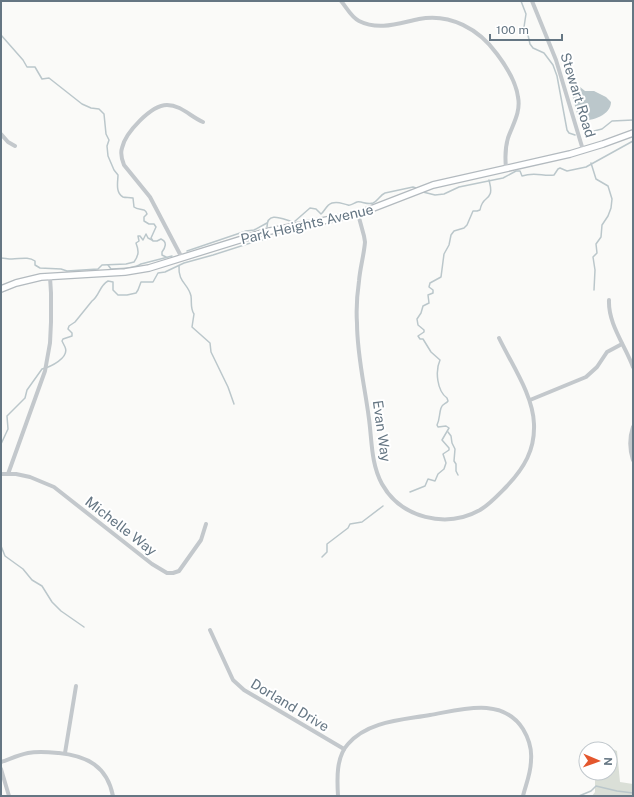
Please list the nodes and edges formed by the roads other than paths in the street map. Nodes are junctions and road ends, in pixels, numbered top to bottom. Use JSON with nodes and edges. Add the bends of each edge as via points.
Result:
{"nodes":[{"id":1,"x":341,"y":1,"type":"edge"},
{"id":2,"x":532,"y":1,"type":"edge"},
{"id":3,"x":203,"y":122,"type":"dead end"},
{"id":4,"x":633,"y":133,"type":"edge"},
{"id":5,"x":1,"y":134,"type":"edge"},
{"id":6,"x":15,"y":146,"type":"dead end"},
{"id":7,"x":583,"y":150,"type":"junction"},
{"id":8,"x":506,"y":168,"type":"junction"},
{"id":9,"x":358,"y":214,"type":"junction"},
{"id":10,"x":182,"y":258,"type":"junction"},
{"id":11,"x":50,"y":277,"type":"junction"},
{"id":12,"x":1,"y":289,"type":"edge"},
{"id":13,"x":609,"y":300,"type":"dead end"},
{"id":14,"x":499,"y":338,"type":"dead end"},
{"id":15,"x":622,"y":344,"type":"junction"},
{"id":16,"x":633,"y":367,"type":"edge"},
{"id":17,"x":530,"y":400,"type":"junction"},
{"id":18,"x":633,"y":427,"type":"edge"},
{"id":19,"x":633,"y":460,"type":"edge"},
{"id":20,"x":1,"y":474,"type":"edge"},
{"id":21,"x":8,"y":474,"type":"junction"},
{"id":22,"x":206,"y":524,"type":"dead end"},
{"id":23,"x":210,"y":630,"type":"dead end"},
{"id":24,"x":76,"y":686,"type":"dead end"},
{"id":25,"x":344,"y":749,"type":"junction"},
{"id":26,"x":65,"y":754,"type":"junction"},
{"id":27,"x":1,"y":762,"type":"edge"},
{"id":28,"x":1,"y":769,"type":"edge"},
{"id":29,"x":9,"y":796,"type":"edge"},
{"id":30,"x":113,"y":796,"type":"edge"},
{"id":31,"x":338,"y":796,"type":"edge"},
{"id":32,"x":523,"y":796,"type":"edge"}],
"edges":[{"from":1,"to":8,"type":"street","via":[[355,19],[370,25],[391,26],[420,19],[438,18],[466,26],[485,39],[510,74],[518,96],[518,112],[506,147]]},
{"from":2,"to":7,"type":"street","name":"Stewart Road","via":[[556,60]]},
{"from":3,"to":10,"type":"street","via":[[177,107],[165,105],[142,118],[121,148],[124,166],[150,197]]},
{"from":4,"to":7,"type":"main road","name":"Park Heights Avenue"},
{"from":5,"to":6,"type":"street"},
{"from":7,"to":8,"type":"main road","name":"Park Heights Avenue"},
{"from":8,"to":9,"type":"main road","name":"Park Heights Avenue","via":[[433,185]]},
{"from":9,"to":10,"type":"main road","name":"Park Heights Avenue","via":[[280,228]]},
{"from":9,"to":17,"type":"street","name":"Evan Way","via":[[365,242],[358,283],[358,352],[374,465],[381,483],[393,499],[426,518],[444,519],[469,515],[488,504],[518,474],[530,454],[534,434]]},
{"from":10,"to":11,"type":"main road","name":"Park Heights Avenue","via":[[125,272]]},
{"from":11,"to":12,"type":"main road","name":"Park Heights Avenue","via":[[16,283]]},
{"from":11,"to":21,"type":"street","via":[[52,306],[45,371]]},
{"from":13,"to":15,"type":"street","via":[[611,319]]},
{"from":14,"to":17,"type":"street","name":"Evan Way"},
{"from":15,"to":16,"type":"street"},
{"from":15,"to":17,"type":"street","via":[[607,352],[586,377]]},
{"from":18,"to":19,"type":"street","via":[[630,439]]},
{"from":20,"to":21,"type":"street","name":"Michelle Way"},
{"from":21,"to":22,"type":"street","name":"Michelle Way","via":[[30,477],[54,487],[167,573],[180,570],[202,540]]},
{"from":23,"to":25,"type":"street","name":"Dorland Drive","via":[[233,680],[244,690]]},
{"from":24,"to":26,"type":"street"},
{"from":25,"to":31,"type":"street","via":[[338,773]]},
{"from":25,"to":32,"type":"street","via":[[354,738],[378,724],[468,709],[496,709],[510,715],[521,726],[528,739],[531,763]]},
{"from":26,"to":27,"type":"street","via":[[30,753]]},
{"from":26,"to":30,"type":"street","via":[[85,759],[98,767],[108,781]]},
{"from":28,"to":29,"type":"street"}]}
